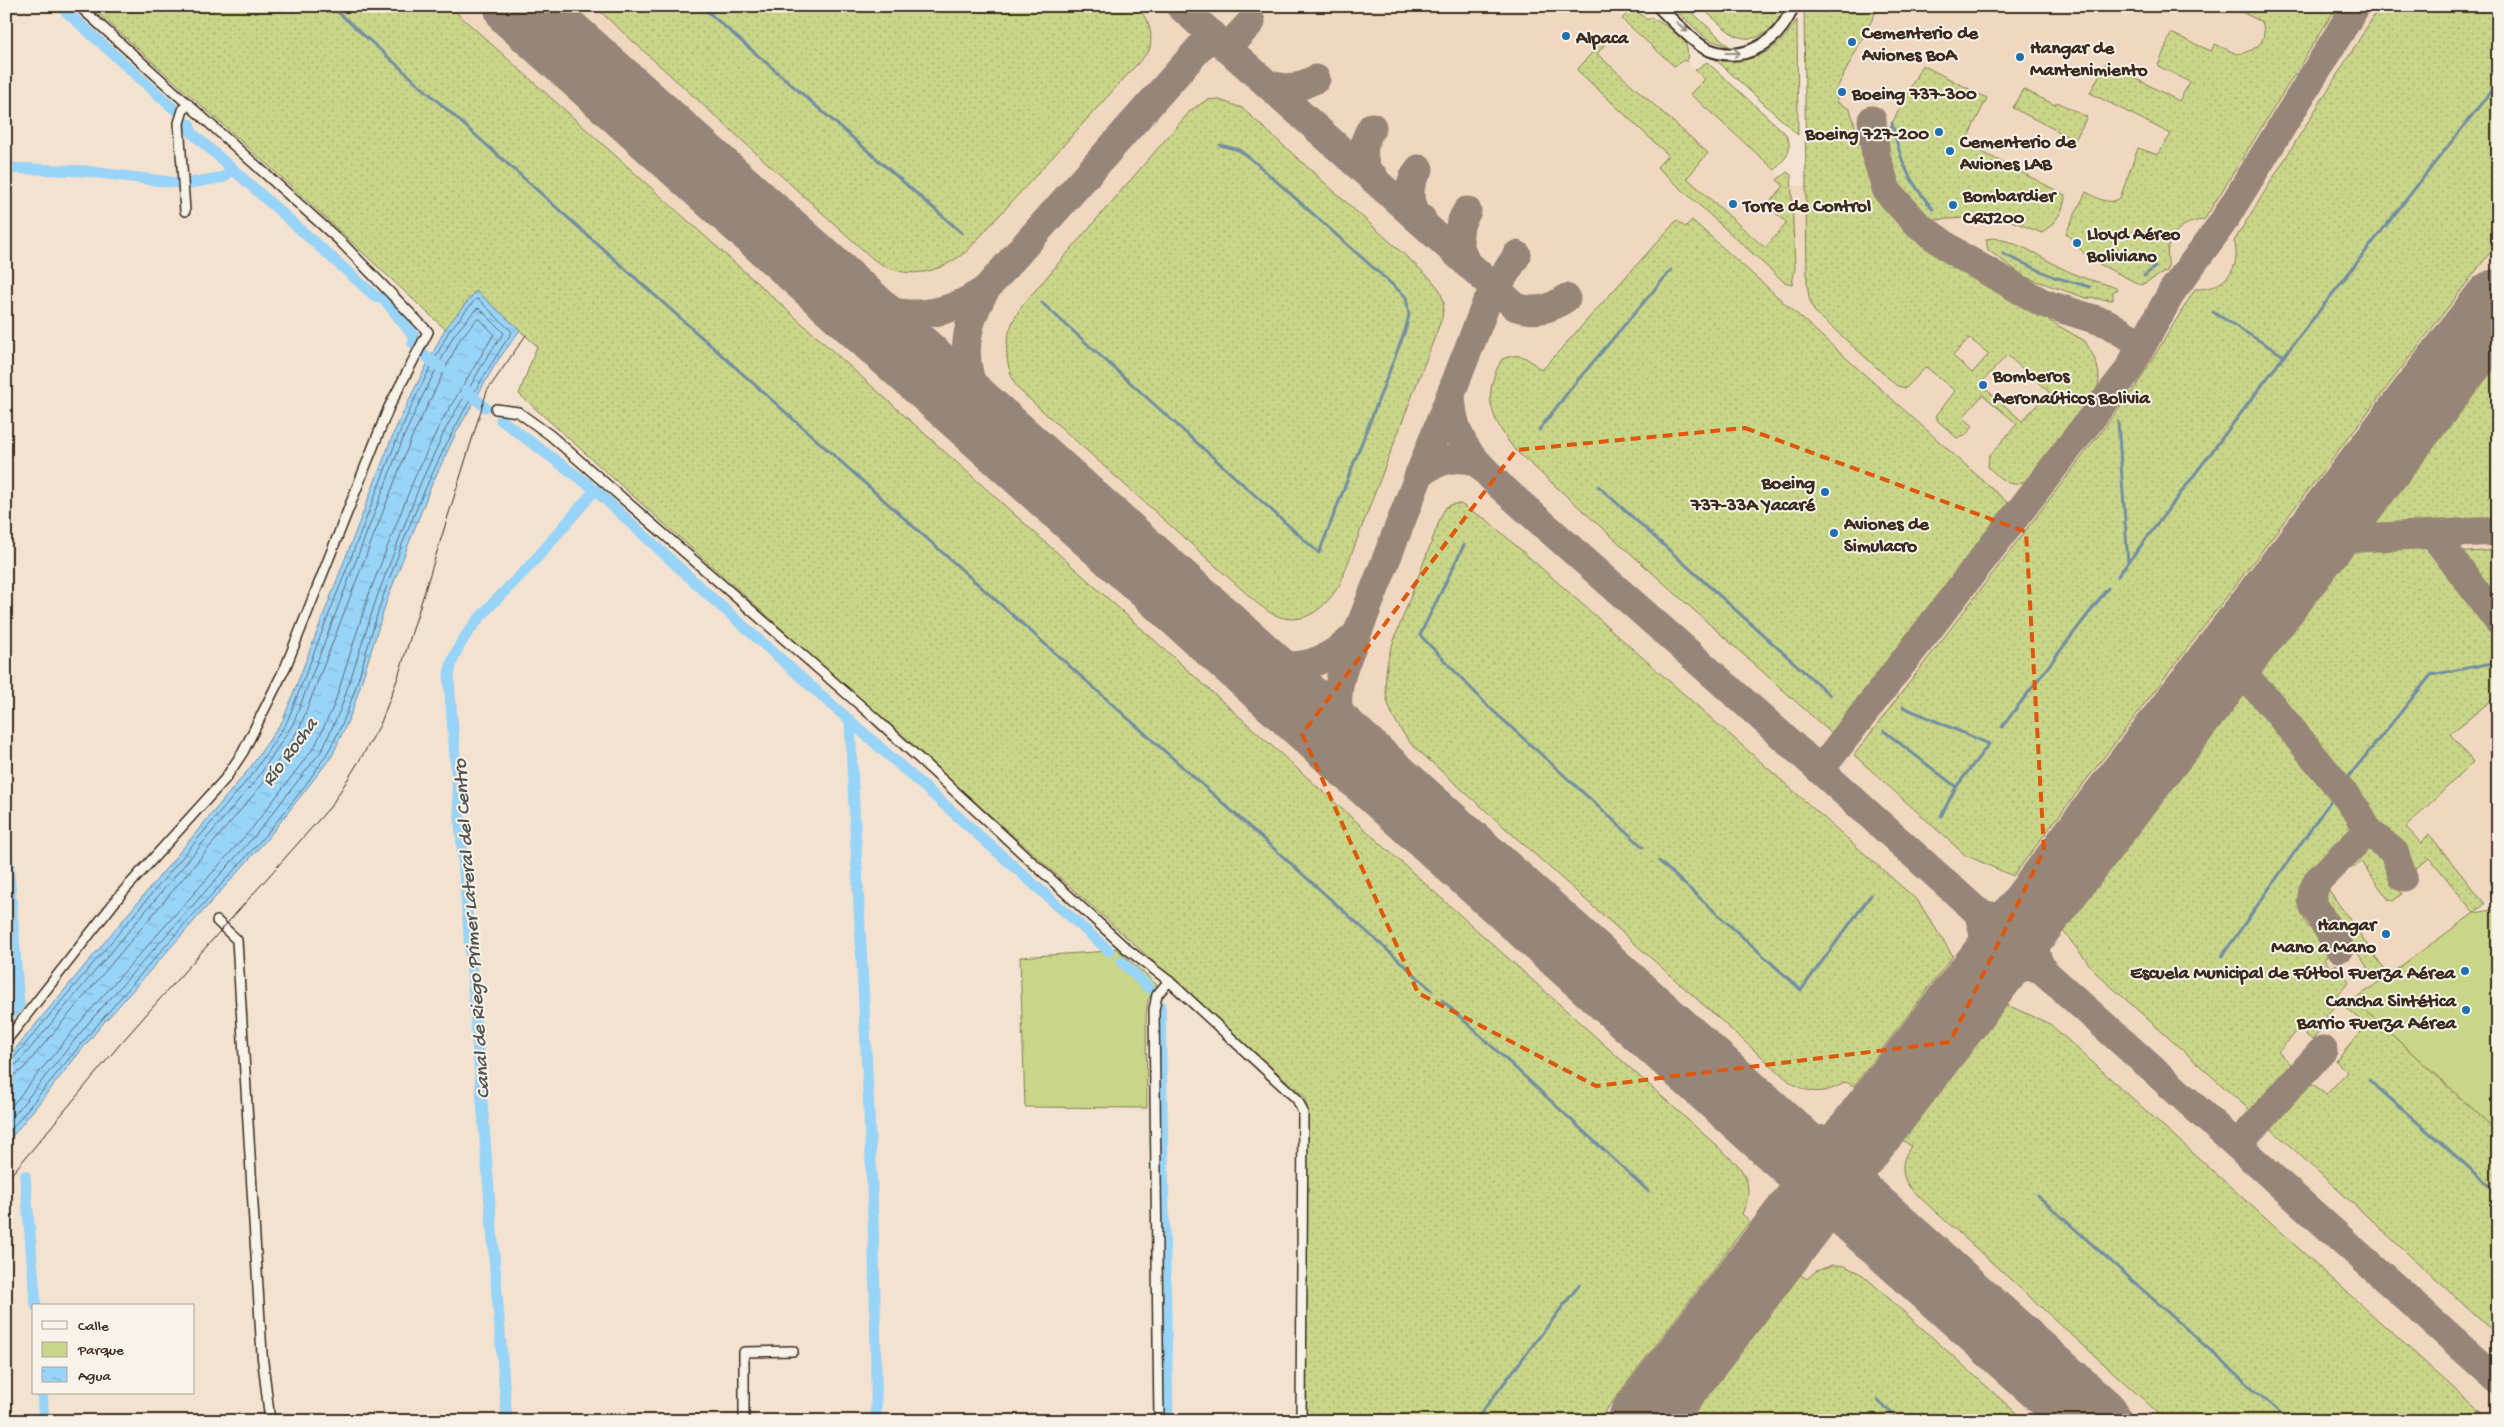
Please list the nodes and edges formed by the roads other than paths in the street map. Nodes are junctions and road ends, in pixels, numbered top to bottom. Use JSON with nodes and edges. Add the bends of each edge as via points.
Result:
{"nodes":[{"id":1,"x":79,"y":6,"type":"edge"},
{"id":2,"x":1658,"y":6,"type":"edge"},
{"id":3,"x":1793,"y":6,"type":"edge"},
{"id":4,"x":188,"y":104,"type":"junction"},
{"id":5,"x":185,"y":211,"type":"dead end"},
{"id":6,"x":496,"y":409,"type":"dead end"},
{"id":7,"x":217,"y":921,"type":"dead end"},
{"id":8,"x":1169,"y":981,"type":"junction"},
{"id":9,"x":6,"y":1041,"type":"edge"},
{"id":10,"x":793,"y":1351,"type":"dead end"},
{"id":11,"x":270,"y":1421,"type":"edge"},
{"id":12,"x":744,"y":1421,"type":"edge"},
{"id":13,"x":1159,"y":1421,"type":"edge"},
{"id":14,"x":1301,"y":1421,"type":"edge"}],
"edges":[{"from":1,"to":4,"type":"street"},
{"from":2,"to":3,"type":"street","one_way":true,"via":[[1706,48],[1735,54],[1747,52],[1770,40],[1780,31]]},
{"from":4,"to":5,"type":"street","via":[[179,123]]},
{"from":4,"to":9,"type":"street","via":[[340,241],[428,332],[389,407],[286,666],[243,752],[225,778],[121,894]]},
{"from":6,"to":8,"type":"street","via":[[518,412],[550,435],[876,719],[1127,949]]},
{"from":7,"to":11,"type":"street","via":[[237,940],[262,1354]]},
{"from":8,"to":13,"type":"street","via":[[1157,995],[1154,1010]]},
{"from":8,"to":14,"type":"street","via":[[1291,1092],[1301,1105]]},
{"from":10,"to":12,"type":"street","via":[[744,1352]]}]}
